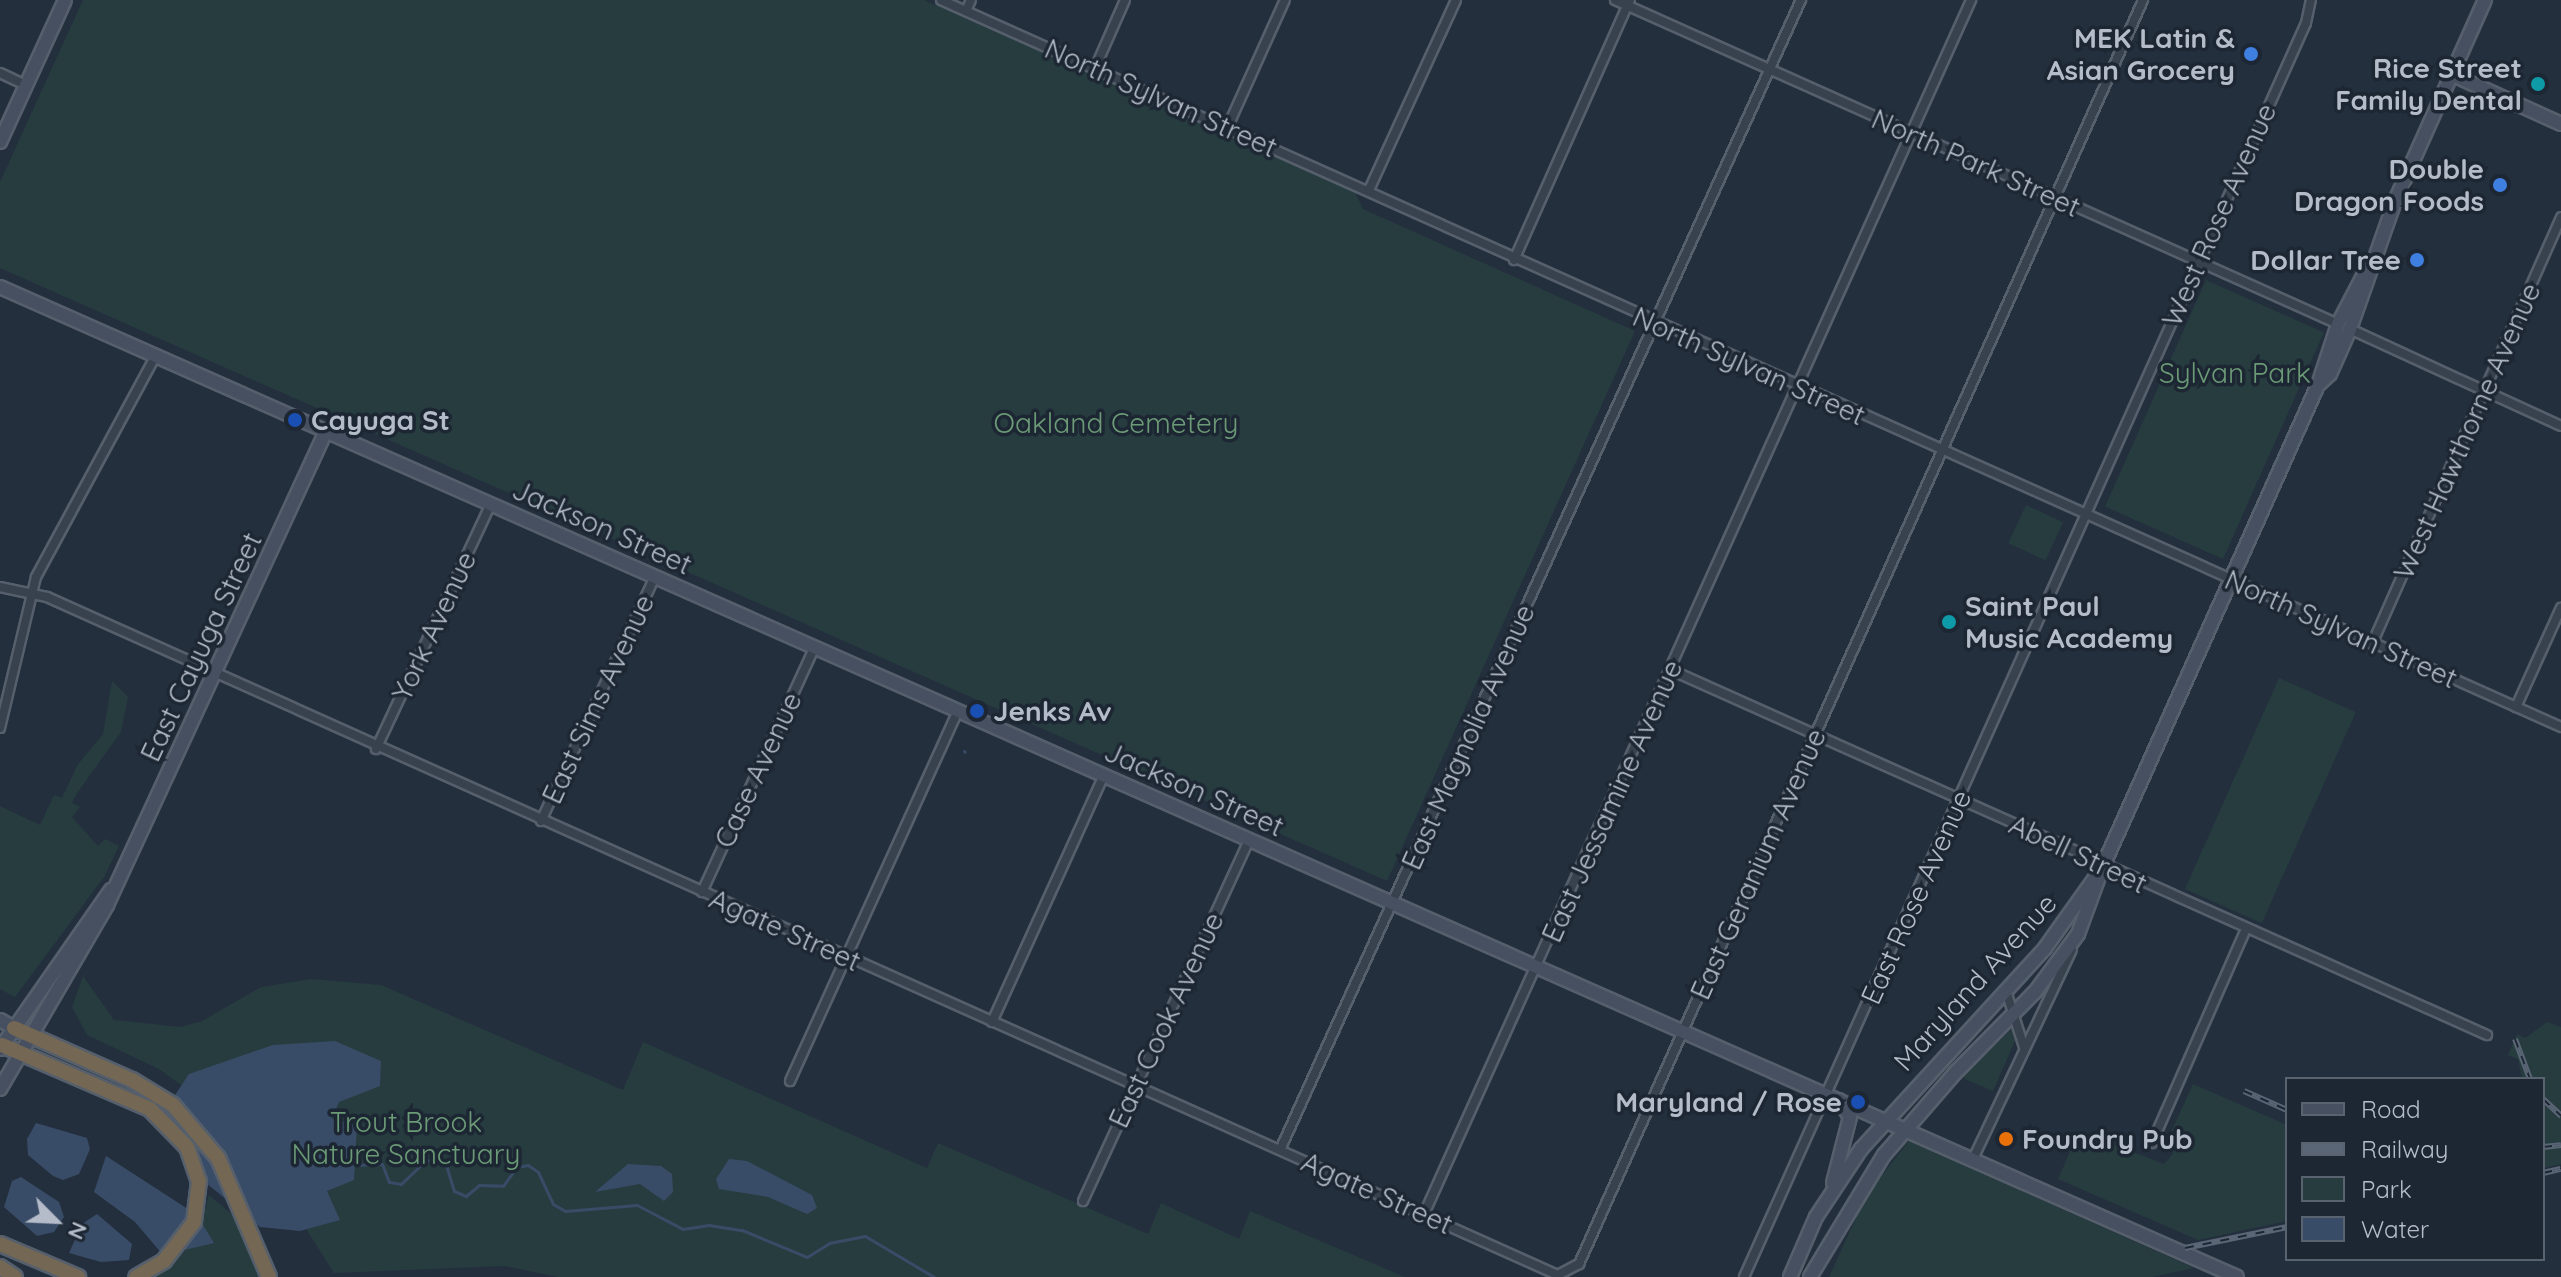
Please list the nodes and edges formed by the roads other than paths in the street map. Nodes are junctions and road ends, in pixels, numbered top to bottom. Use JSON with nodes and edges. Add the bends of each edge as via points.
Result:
{"nodes":[{"id":1,"x":65,"y":0,"type":"edge"},
{"id":2,"x":941,"y":0,"type":"edge"},
{"id":3,"x":971,"y":0,"type":"edge"},
{"id":4,"x":1125,"y":0,"type":"edge"},
{"id":5,"x":1285,"y":0,"type":"edge"},
{"id":6,"x":1456,"y":0,"type":"edge"},
{"id":7,"x":1615,"y":0,"type":"edge"},
{"id":8,"x":1801,"y":0,"type":"edge"},
{"id":9,"x":1971,"y":0,"type":"edge"},
{"id":10,"x":2143,"y":0,"type":"edge"},
{"id":11,"x":2311,"y":0,"type":"edge"},
{"id":12,"x":2485,"y":0,"type":"edge"},
{"id":13,"x":1629,"y":3,"type":"edge"},
{"id":14,"x":966,"y":11,"type":"junction"},
{"id":15,"x":1095,"y":68,"type":"junction"},
{"id":16,"x":1770,"y":69,"type":"junction"},
{"id":17,"x":0,"y":73,"type":"edge"},
{"id":18,"x":2451,"y":74,"type":"junction"},
{"id":19,"x":26,"y":85,"type":"junction"},
{"id":20,"x":2561,"y":124,"type":"edge"},
{"id":21,"x":1228,"y":126,"type":"junction"},
{"id":22,"x":1910,"y":133,"type":"junction"},
{"id":23,"x":0,"y":142,"type":"edge"},
{"id":24,"x":1369,"y":190,"type":"junction"},
{"id":25,"x":2054,"y":198,"type":"junction"},
{"id":26,"x":2561,"y":217,"type":"edge"},
{"id":27,"x":1514,"y":260,"type":"junction"},
{"id":28,"x":2197,"y":262,"type":"junction"},
{"id":29,"x":0,"y":287,"type":"edge"},
{"id":30,"x":1653,"y":324,"type":"junction"},
{"id":31,"x":2344,"y":326,"type":"junction"},
{"id":32,"x":156,"y":355,"type":"junction"},
{"id":33,"x":1797,"y":388,"type":"junction"},
{"id":34,"x":2485,"y":393,"type":"junction"},
{"id":35,"x":2561,"y":426,"type":"edge"},
{"id":36,"x":326,"y":431,"type":"junction"},
{"id":37,"x":1941,"y":452,"type":"junction"},
{"id":38,"x":491,"y":504,"type":"junction"},
{"id":39,"x":2085,"y":516,"type":"junction"},
{"id":40,"x":655,"y":576,"type":"junction"},
{"id":41,"x":2232,"y":580,"type":"junction"},
{"id":42,"x":0,"y":587,"type":"edge"},
{"id":43,"x":32,"y":593,"type":"junction"},
{"id":44,"x":2561,"y":608,"type":"edge"},
{"id":45,"x":2372,"y":644,"type":"junction"},
{"id":46,"x":814,"y":648,"type":"junction"},
{"id":47,"x":1671,"y":670,"type":"junction"},
{"id":48,"x":214,"y":675,"type":"junction"},
{"id":49,"x":3,"y":706,"type":"edge"},
{"id":50,"x":2516,"y":707,"type":"junction"},
{"id":51,"x":958,"y":711,"type":"junction"},
{"id":52,"x":2561,"y":727,"type":"edge"},
{"id":53,"x":0,"y":728,"type":"edge"},
{"id":54,"x":1814,"y":734,"type":"junction"},
{"id":55,"x":376,"y":749,"type":"junction"},
{"id":56,"x":1104,"y":775,"type":"junction"},
{"id":57,"x":1960,"y":800,"type":"junction"},
{"id":58,"x":541,"y":821,"type":"junction"},
{"id":59,"x":1249,"y":840,"type":"junction"},
{"id":60,"x":2103,"y":866,"type":"junction"},
{"id":61,"x":119,"y":882,"type":"junction"},
{"id":62,"x":702,"y":892,"type":"junction"},
{"id":63,"x":1393,"y":903,"type":"junction"},
{"id":64,"x":2245,"y":931,"type":"junction"},
{"id":65,"x":2078,"y":934,"type":"junction"},
{"id":66,"x":846,"y":957,"type":"junction"},
{"id":67,"x":1538,"y":967,"type":"junction"},
{"id":68,"x":2006,"y":991,"type":"junction"},
{"id":69,"x":2014,"y":1014,"type":"junction"},
{"id":70,"x":0,"y":1020,"type":"edge"},
{"id":71,"x":992,"y":1022,"type":"junction"},
{"id":72,"x":14,"y":1028,"type":"junction"},
{"id":73,"x":1684,"y":1032,"type":"junction"},
{"id":74,"x":32,"y":1035,"type":"junction"},
{"id":75,"x":2487,"y":1035,"type":"dead end"},
{"id":76,"x":1,"y":1046,"type":"edge"},
{"id":77,"x":2024,"y":1047,"type":"junction"},
{"id":78,"x":22,"y":1054,"type":"junction"},
{"id":79,"x":790,"y":1081,"type":"dead end"},
{"id":80,"x":1136,"y":1086,"type":"junction"},
{"id":81,"x":0,"y":1089,"type":"edge"},
{"id":82,"x":1833,"y":1098,"type":"junction"},
{"id":83,"x":1884,"y":1120,"type":"junction"},
{"id":84,"x":1906,"y":1130,"type":"junction"},
{"id":85,"x":2152,"y":1143,"type":"dead end"},
{"id":86,"x":1280,"y":1150,"type":"junction"},
{"id":87,"x":1973,"y":1159,"type":"junction"},
{"id":88,"x":1832,"y":1190,"type":"junction"},
{"id":89,"x":1083,"y":1201,"type":"dead end"},
{"id":90,"x":1424,"y":1214,"type":"junction"},
{"id":91,"x":0,"y":1244,"type":"edge"},
{"id":92,"x":0,"y":1267,"type":"edge"},
{"id":93,"x":1569,"y":1272,"type":"joint"},
{"id":94,"x":15,"y":1277,"type":"edge"},
{"id":95,"x":78,"y":1277,"type":"edge"},
{"id":96,"x":136,"y":1277,"type":"edge"},
{"id":97,"x":269,"y":1277,"type":"edge"},
{"id":98,"x":1744,"y":1277,"type":"edge"},
{"id":99,"x":1790,"y":1277,"type":"edge"},
{"id":100,"x":1810,"y":1277,"type":"edge"},
{"id":101,"x":2237,"y":1277,"type":"edge"}],
"edges":[{"from":1,"to":19,"type":"street"},
{"from":2,"to":14,"type":"street","name":"North Sylvan Street"},
{"from":3,"to":14,"type":"street"},
{"from":4,"to":15,"type":"street"},
{"from":5,"to":21,"type":"street"},
{"from":6,"to":24,"type":"street"},
{"from":7,"to":13,"type":"street","name":"North Park Street"},
{"from":8,"to":16,"type":"street","name":"East Magnolia Avenue"},
{"from":9,"to":22,"type":"street","name":"East Jessamine Avenue"},
{"from":10,"to":25,"type":"street","name":"East Geranium Avenue"},
{"from":11,"to":28,"type":"street","name":"West Rose Avenue","via":[[2306,23]]},
{"from":12,"to":18,"type":"street"},
{"from":13,"to":16,"type":"street","name":"North Park Street"},
{"from":13,"to":27,"type":"street"},
{"from":14,"to":15,"type":"street","name":"North Sylvan Street"},
{"from":15,"to":21,"type":"street","name":"North Sylvan Street"},
{"from":16,"to":22,"type":"street","name":"North Park Street"},
{"from":16,"to":30,"type":"street","name":"East Magnolia Avenue"},
{"from":17,"to":19,"type":"street"},
{"from":18,"to":20,"type":"street"},
{"from":18,"to":31,"type":"street"},
{"from":19,"to":23,"type":"street"},
{"from":21,"to":24,"type":"street","name":"North Sylvan Street"},
{"from":22,"to":25,"type":"street","name":"North Park Street"},
{"from":22,"to":33,"type":"street","name":"East Jessamine Avenue"},
{"from":24,"to":27,"type":"street","name":"North Sylvan Street","via":[[1381,202]]},
{"from":25,"to":28,"type":"street","name":"North Park Street"},
{"from":25,"to":37,"type":"street","name":"East Geranium Avenue"},
{"from":26,"to":34,"type":"street","name":"West Hawthorne Avenue"},
{"from":27,"to":30,"type":"street","name":"North Sylvan Street"},
{"from":28,"to":31,"type":"street","name":"North Park Street"},
{"from":28,"to":39,"type":"street","name":"West Rose Avenue"},
{"from":29,"to":32,"type":"street","name":"Jackson Street"},
{"from":30,"to":33,"type":"street","name":"North Sylvan Street"},
{"from":30,"to":63,"type":"street","name":"East Magnolia Avenue"},
{"from":31,"to":34,"type":"street","name":"North Park Street"},
{"from":31,"to":41,"type":"street","via":[[2330,374],[2318,385]]},
{"from":32,"to":36,"type":"street","name":"Jackson Street"},
{"from":32,"to":43,"type":"street"},
{"from":33,"to":37,"type":"street","name":"North Sylvan Street"},
{"from":33,"to":47,"type":"street","name":"East Jessamine Avenue"},
{"from":34,"to":35,"type":"street","name":"North Park Street"},
{"from":34,"to":45,"type":"street","name":"West Hawthorne Avenue"},
{"from":36,"to":38,"type":"street","name":"Jackson Street"},
{"from":36,"to":48,"type":"street","name":"East Cayuga Street"},
{"from":37,"to":39,"type":"street","name":"North Sylvan Street"},
{"from":37,"to":54,"type":"street","name":"East Geranium Avenue"},
{"from":38,"to":40,"type":"street","name":"Jackson Street"},
{"from":38,"to":55,"type":"street","name":"York Avenue"},
{"from":39,"to":41,"type":"street","name":"North Sylvan Street"},
{"from":39,"to":57,"type":"street","name":"East Rose Avenue"},
{"from":40,"to":46,"type":"street","name":"Jackson Street"},
{"from":40,"to":58,"type":"street","name":"East Sims Avenue"},
{"from":41,"to":45,"type":"street","name":"North Sylvan Street"},
{"from":41,"to":60,"type":"street"},
{"from":42,"to":43,"type":"street","name":"Agate Street"},
{"from":43,"to":48,"type":"street","name":"Agate Street"},
{"from":43,"to":49,"type":"street"},
{"from":44,"to":50,"type":"street"},
{"from":45,"to":50,"type":"street","name":"North Sylvan Street"},
{"from":46,"to":51,"type":"street","name":"Jackson Street"},
{"from":46,"to":62,"type":"street","name":"Case Avenue"},
{"from":47,"to":54,"type":"street","name":"Abell Street"},
{"from":47,"to":67,"type":"street","name":"East Jessamine Avenue"},
{"from":48,"to":55,"type":"street","name":"Agate Street"},
{"from":48,"to":61,"type":"street","name":"East Cayuga Street"},
{"from":49,"to":53,"type":"street"},
{"from":50,"to":52,"type":"street","name":"North Sylvan Street"},
{"from":51,"to":56,"type":"street","name":"Jackson Street"},
{"from":51,"to":66,"type":"street"},
{"from":54,"to":57,"type":"street","name":"Abell Street"},
{"from":54,"to":73,"type":"street","name":"East Geranium Avenue"},
{"from":55,"to":58,"type":"street","name":"Agate Street"},
{"from":56,"to":59,"type":"street","name":"Jackson Street"},
{"from":56,"to":71,"type":"street"},
{"from":57,"to":60,"type":"street","name":"Abell Street"},
{"from":57,"to":82,"type":"street","name":"East Rose Avenue"},
{"from":58,"to":62,"type":"street","name":"Agate Street"},
{"from":59,"to":63,"type":"street","name":"Jackson Street"},
{"from":59,"to":80,"type":"street","name":"East Cook Avenue"},
{"from":60,"to":64,"type":"street","name":"Abell Street"},
{"from":60,"to":65,"type":"street","name":"Maryland Avenue"},
{"from":60,"to":68,"type":"street","name":"Maryland Avenue","via":[[2058,933]]},
{"from":61,"to":72,"type":"street","name":"East Cayuga Street","via":[[94,907]]},
{"from":61,"to":74,"type":"street","name":"East Cayuga Street"},
{"from":62,"to":66,"type":"street","name":"Agate Street"},
{"from":63,"to":67,"type":"street","name":"Jackson Street"},
{"from":63,"to":86,"type":"street","name":"East Magnolia Avenue"},
{"from":64,"to":75,"type":"street","name":"Abell Street"},
{"from":64,"to":85,"type":"street"},
{"from":65,"to":69,"type":"street","name":"Maryland Avenue"},
{"from":65,"to":77,"type":"street"},
{"from":66,"to":71,"type":"street","name":"Agate Street"},
{"from":66,"to":79,"type":"street"},
{"from":67,"to":73,"type":"street","name":"Jackson Street"},
{"from":67,"to":90,"type":"street","name":"East Jessamine Avenue"},
{"from":68,"to":69,"type":"street"},
{"from":68,"to":83,"type":"street","name":"Maryland Avenue"},
{"from":69,"to":77,"type":"street"},
{"from":69,"to":84,"type":"street","name":"Maryland Avenue"},
{"from":70,"to":72,"type":"street"},
{"from":71,"to":80,"type":"street","name":"Agate Street"},
{"from":72,"to":74,"type":"highway"},
{"from":72,"to":76,"type":"street","name":"East Cayuga Street"},
{"from":73,"to":82,"type":"street","name":"Jackson Street"},
{"from":73,"to":93,"type":"street","name":"East Geranium Avenue","via":[[1579,1264]]},
{"from":74,"to":78,"type":"street","name":"East Cayuga Street"},
{"from":74,"to":97,"type":"highway","via":[[132,1080],[173,1105],[218,1158]]},
{"from":76,"to":78,"type":"highway"},
{"from":77,"to":87,"type":"street"},
{"from":78,"to":81,"type":"street","name":"East Cayuga Street"},
{"from":78,"to":96,"type":"highway","via":[[150,1109],[176,1131],[199,1181],[194,1222],[181,1244]]},
{"from":80,"to":86,"type":"street","name":"Agate Street"},
{"from":80,"to":89,"type":"street","name":"East Cook Avenue"},
{"from":82,"to":83,"type":"street","name":"Jackson Street"},
{"from":82,"to":88,"type":"street","via":[[1850,1117]]},
{"from":82,"to":98,"type":"street","name":"East Rose Avenue"},
{"from":83,"to":84,"type":"street","name":"Jackson Street"},
{"from":83,"to":88,"type":"street","name":"Maryland Avenue"},
{"from":84,"to":87,"type":"street","name":"Jackson Street"},
{"from":84,"to":100,"type":"street","name":"Maryland Avenue","via":[[1861,1185]]},
{"from":86,"to":90,"type":"street","name":"Agate Street"},
{"from":87,"to":101,"type":"street","name":"Jackson Street"},
{"from":88,"to":99,"type":"street","name":"Maryland Avenue"},
{"from":90,"to":93,"type":"street","name":"Agate Street","via":[[1548,1273]]},
{"from":91,"to":95,"type":"highway"},
{"from":92,"to":94,"type":"highway"}]}
